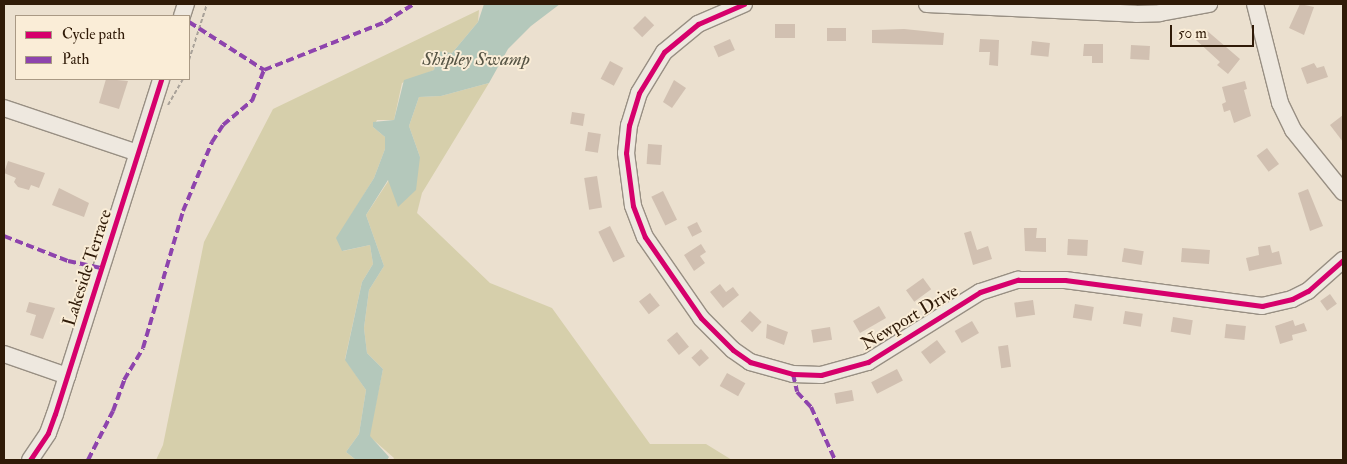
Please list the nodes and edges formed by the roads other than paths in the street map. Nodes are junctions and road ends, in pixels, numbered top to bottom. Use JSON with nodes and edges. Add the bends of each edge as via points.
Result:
{"nodes":[{"id":1,"x":744,"y":4,"type":"edge"},
{"id":2,"x":927,"y":4,"type":"edge"},
{"id":3,"x":1209,"y":4,"type":"edge"},
{"id":4,"x":1255,"y":4,"type":"edge"},
{"id":5,"x":161,"y":80,"type":"edge"},
{"id":6,"x":4,"y":108,"type":"edge"},
{"id":7,"x":138,"y":153,"type":"junction"},
{"id":8,"x":1343,"y":192,"type":"edge"},
{"id":9,"x":1343,"y":260,"type":"edge"},
{"id":10,"x":4,"y":354,"type":"edge"},
{"id":11,"x":68,"y":376,"type":"junction"},
{"id":12,"x":30,"y":460,"type":"edge"}],
"edges":[{"from":1,"to":9,"type":"street","name":"Newport Drive","via":[[698,24],[664,52],[639,93],[629,125],[626,153],[633,206],[645,237],[702,318],[733,350],[750,362],[793,374],[821,375],[868,362],[980,292],[1018,280],[1065,280],[1262,306],[1277,304],[1308,291]]},
{"from":2,"to":3,"type":"street","via":[[1136,14]]},
{"from":4,"to":8,"type":"street","via":[[1280,103],[1293,130]]},
{"from":5,"to":7,"type":"street","name":"Lakeside Terrace"},
{"from":6,"to":7,"type":"street"},
{"from":7,"to":11,"type":"street","name":"Lakeside Terrace"},
{"from":10,"to":11,"type":"street"},
{"from":11,"to":12,"type":"street","name":"Lakeside Terrace","via":[[48,433]]}]}
